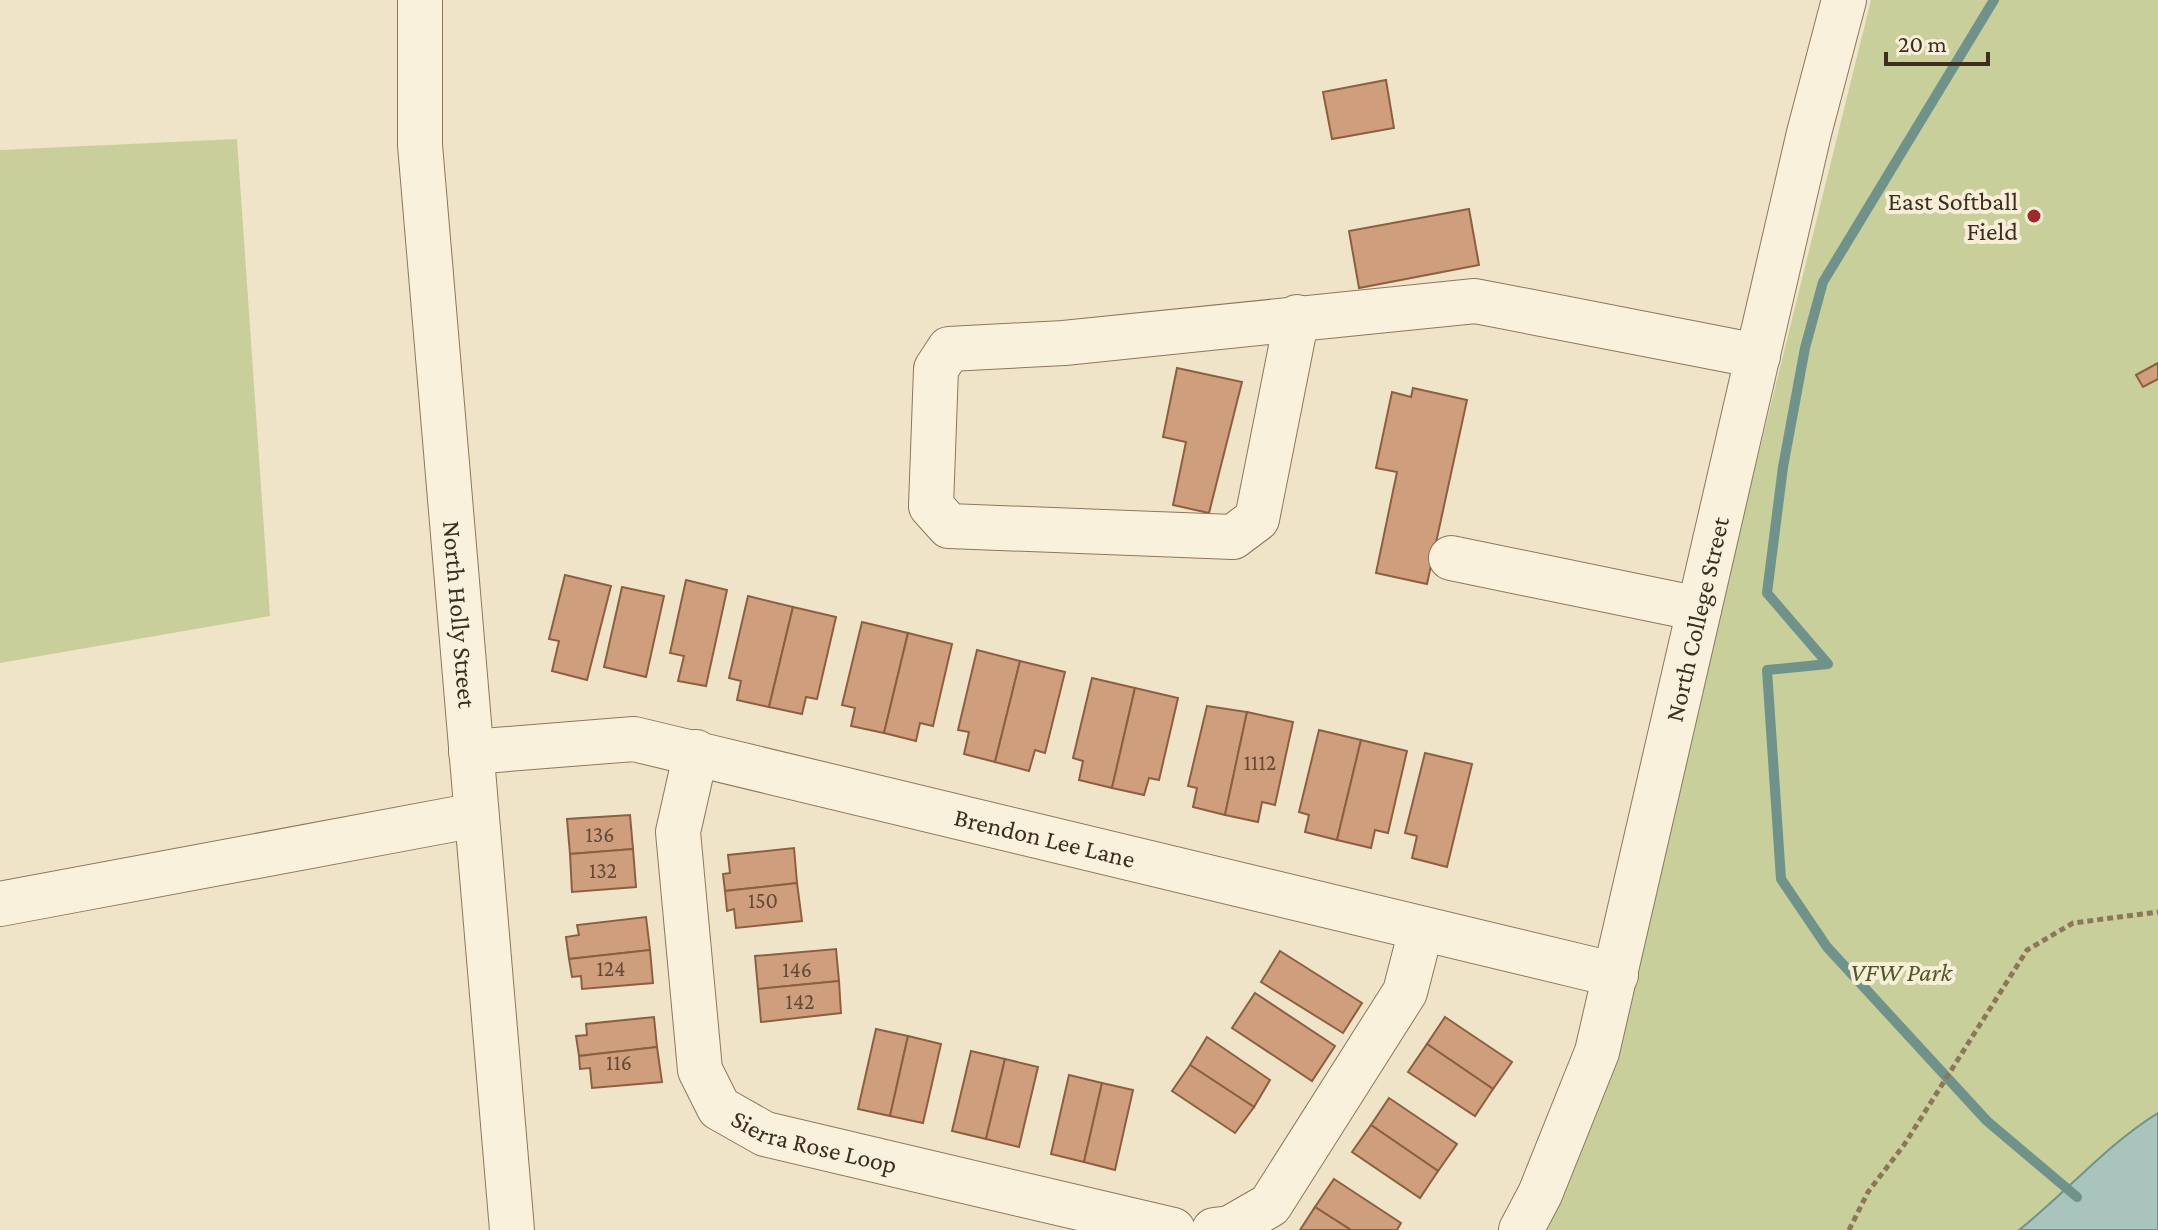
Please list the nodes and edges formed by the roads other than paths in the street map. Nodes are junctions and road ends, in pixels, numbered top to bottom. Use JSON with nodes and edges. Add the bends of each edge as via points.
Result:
{"nodes":[{"id":1,"x":420,"y":0,"type":"edge"},
{"id":2,"x":1844,"y":0,"type":"edge"},
{"id":3,"x":1297,"y":317,"type":"junction"},
{"id":4,"x":1758,"y":356,"type":"junction"},
{"id":5,"x":1451,"y":558,"type":"dead end"},
{"id":6,"x":1699,"y":609,"type":"junction"},
{"id":7,"x":471,"y":752,"type":"junction"},
{"id":8,"x":696,"y":752,"type":"junction"},
{"id":9,"x":476,"y":815,"type":"junction"},
{"id":10,"x":0,"y":904,"type":"edge"},
{"id":11,"x":1421,"y":930,"type":"junction"},
{"id":12,"x":1616,"y":975,"type":"junction"},
{"id":13,"x":512,"y":1230,"type":"edge"},
{"id":14,"x":1173,"y":1230,"type":"edge"},
{"id":15,"x":1214,"y":1230,"type":"edge"},
{"id":16,"x":1521,"y":1230,"type":"edge"}],
"edges":[{"from":1,"to":7,"type":"street","name":"North Holly Street","via":[[420,145]]},
{"from":2,"to":4,"type":"street","name":"North College Street"},
{"from":3,"to":3,"type":"street","via":[[1064,343],[949,349],[936,369],[931,506],[949,526],[1233,537],[1257,519]]},
{"from":3,"to":4,"type":"street","via":[[1475,301]]},
{"from":4,"to":6,"type":"street","name":"North College Street"},
{"from":5,"to":6,"type":"street"},
{"from":6,"to":12,"type":"street","name":"North College Street"},
{"from":7,"to":8,"type":"street","name":"Brendon Lee Lane","via":[[634,739]]},
{"from":7,"to":9,"type":"street","name":"North Holly Street"},
{"from":8,"to":11,"type":"street","name":"Brendon Lee Lane"},
{"from":8,"to":14,"type":"street","name":"Sierra Rose Loop","via":[[678,832],[700,1070],[719,1108],[765,1134]]},
{"from":9,"to":10,"type":"street"},
{"from":9,"to":13,"type":"street","name":"North Holly Street"},
{"from":11,"to":12,"type":"street","name":"Brendon Lee Lane"},
{"from":11,"to":15,"type":"street","via":[[1405,992],[1270,1205],[1230,1228]]},
{"from":12,"to":16,"type":"street","name":"North College Street","via":[[1597,1052]]}]}
